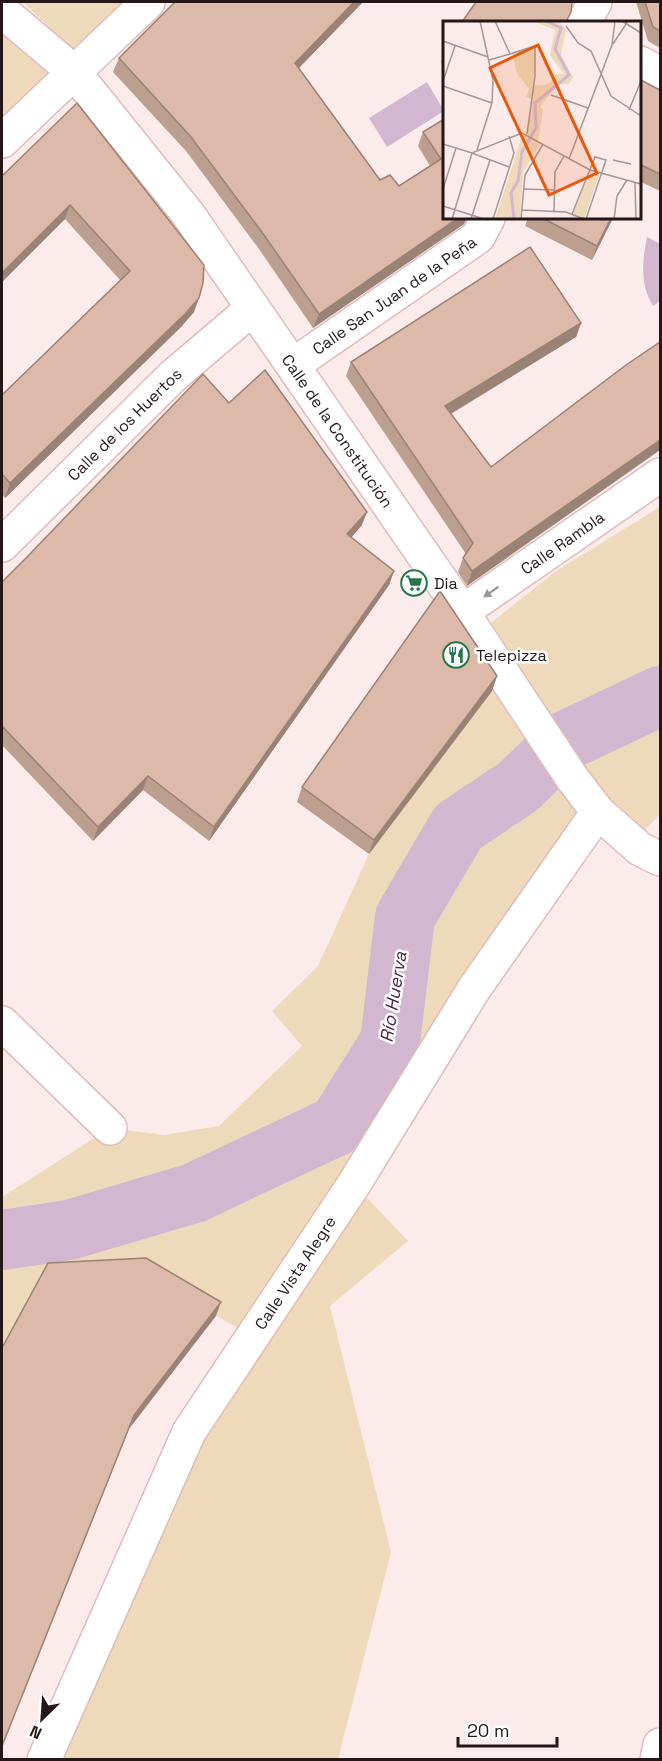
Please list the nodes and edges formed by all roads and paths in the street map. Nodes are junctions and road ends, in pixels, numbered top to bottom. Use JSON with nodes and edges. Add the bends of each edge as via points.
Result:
{"nodes":[{"id":1,"x":148,"y":2,"type":"edge"},
{"id":2,"x":595,"y":2,"type":"edge"},
{"id":3,"x":2,"y":11,"type":"edge"},
{"id":4,"x":585,"y":21,"type":"edge"},
{"id":5,"x":641,"y":64,"type":"edge"},
{"id":6,"x":74,"y":72,"type":"junction"},
{"id":7,"x":660,"y":74,"type":"edge"},
{"id":8,"x":2,"y":141,"type":"edge"},
{"id":9,"x":487,"y":219,"type":"edge"},
{"id":10,"x":254,"y":308,"type":"junction"},
{"id":11,"x":292,"y":365,"type":"junction"},
{"id":12,"x":660,"y":475,"type":"edge"},
{"id":13,"x":2,"y":545,"type":"edge"},
{"id":14,"x":462,"y":612,"type":"junction"},
{"id":15,"x":598,"y":812,"type":"junction"},
{"id":16,"x":660,"y":859,"type":"edge"},
{"id":17,"x":2,"y":1023,"type":"edge"},
{"id":18,"x":110,"y":1128,"type":"dead end"},
{"id":19,"x":660,"y":1745,"type":"edge"},
{"id":20,"x":44,"y":1760,"type":"edge"},
{"id":21,"x":657,"y":1760,"type":"edge"}],
"edges":[{"from":1,"to":6,"type":"street"},
{"from":2,"to":4,"type":"street"},
{"from":3,"to":6,"type":"street","name":"Calle de la Constitución"},
{"from":5,"to":7,"type":"street"},
{"from":6,"to":8,"type":"street"},
{"from":6,"to":10,"type":"street","name":"Calle de la Constitución","via":[[188,214]]},
{"from":9,"to":11,"type":"street","name":"Calle San Juan de la Peña","via":[[478,237]]},
{"from":10,"to":11,"type":"street","name":"Calle de la Constitución"},
{"from":10,"to":13,"type":"street","name":"Calle de los Huertos","via":[[173,376]]},
{"from":11,"to":14,"type":"street","name":"Calle de la Constitución"},
{"from":12,"to":14,"type":"street","name":"Calle Rambla","one_way":true},
{"from":14,"to":15,"type":"street","name":"Calle de la Constitución"},
{"from":15,"to":16,"type":"street","name":"Calle de la Constitución","via":[[640,849]]},
{"from":15,"to":20,"type":"street","name":"Calle Vista Alegre","via":[[474,989],[354,1184],[189,1432]]},
{"from":17,"to":18,"type":"street"},
{"from":19,"to":21,"type":"street"}]}
